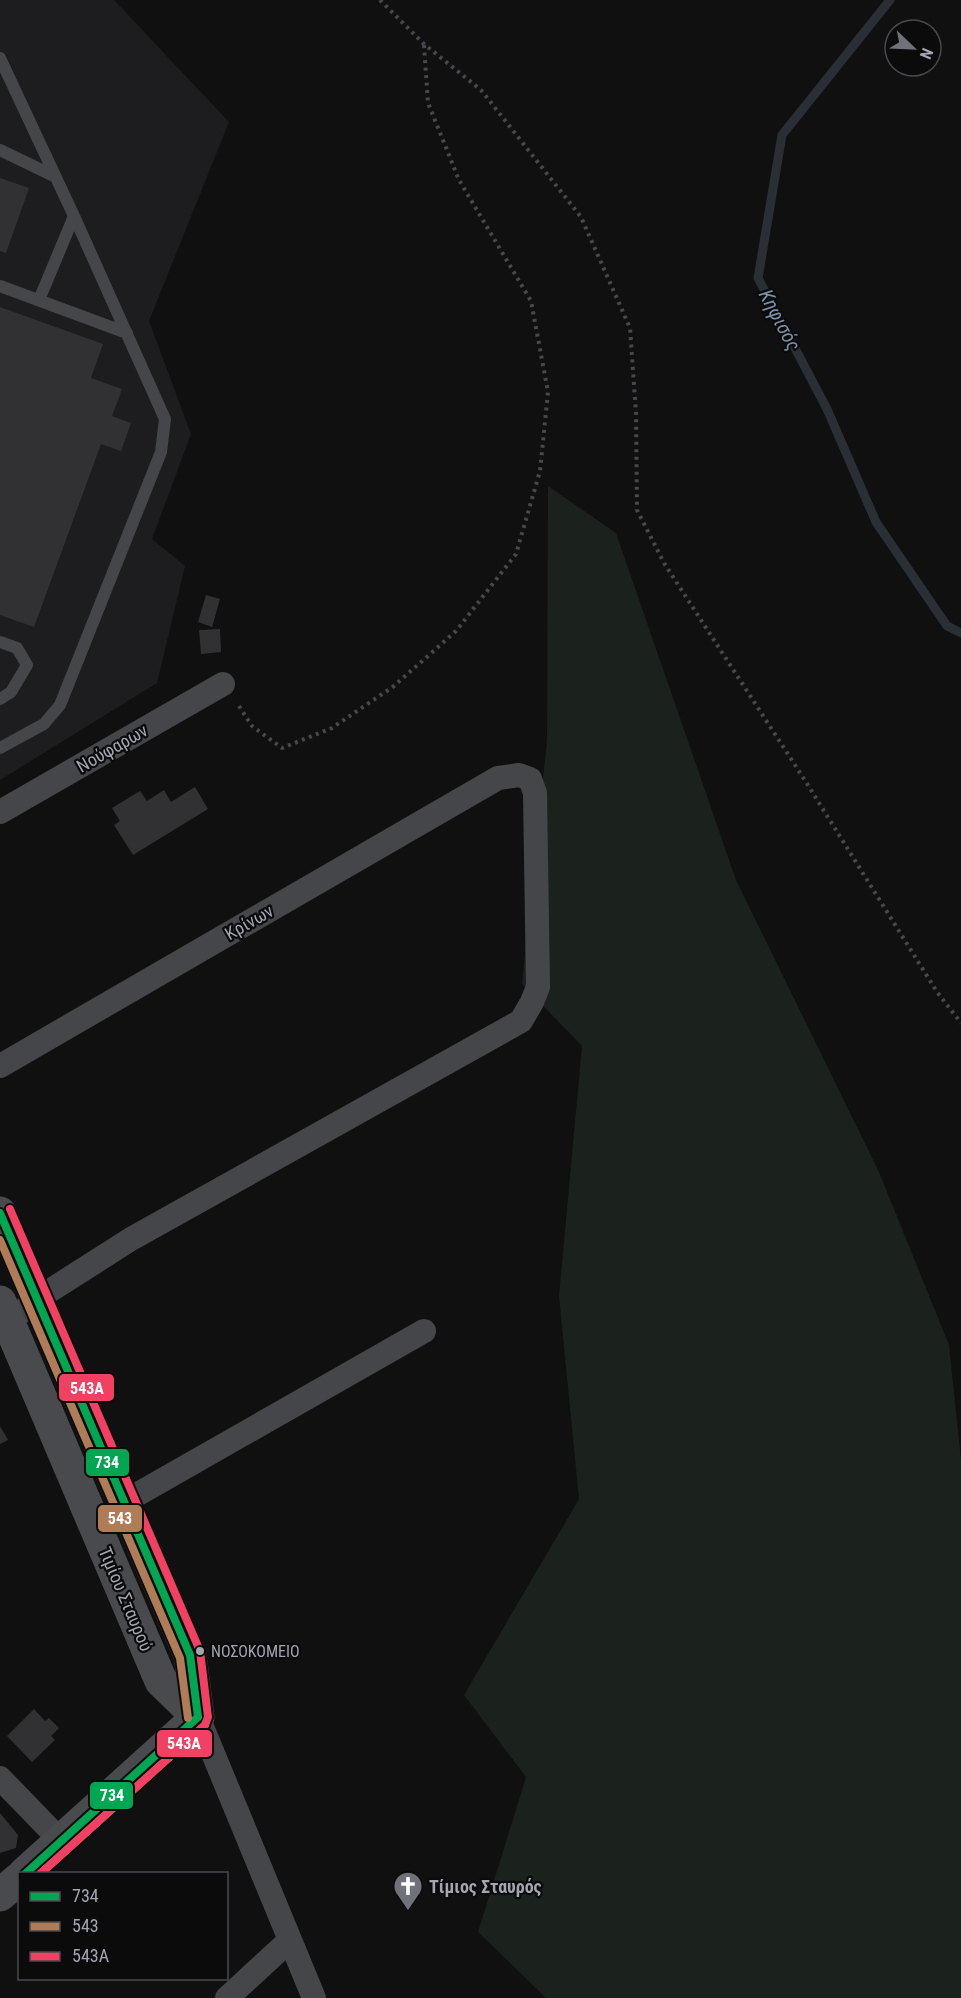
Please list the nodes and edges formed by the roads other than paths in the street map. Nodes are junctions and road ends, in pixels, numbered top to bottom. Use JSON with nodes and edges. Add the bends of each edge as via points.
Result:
{"nodes":[{"id":1,"x":0,"y":58,"type":"edge"},
{"id":2,"x":0,"y":150,"type":"edge"},
{"id":3,"x":56,"y":177,"type":"junction"},
{"id":4,"x":74,"y":216,"type":"junction"},
{"id":5,"x":0,"y":286,"type":"edge"},
{"id":6,"x":39,"y":300,"type":"junction"},
{"id":7,"x":127,"y":333,"type":"junction"},
{"id":8,"x":0,"y":642,"type":"edge"},
{"id":9,"x":223,"y":684,"type":"road end"},
{"id":10,"x":0,"y":699,"type":"edge"},
{"id":11,"x":0,"y":748,"type":"edge"},
{"id":12,"x":0,"y":812,"type":"edge"},
{"id":13,"x":0,"y":1066,"type":"edge"},
{"id":14,"x":0,"y":1213,"type":"edge"},
{"id":15,"x":37,"y":1299,"type":"junction"},
{"id":16,"x":3,"y":1318,"type":"edge"},
{"id":17,"x":424,"y":1331,"type":"dead end"},
{"id":18,"x":124,"y":1502,"type":"junction"},
{"id":19,"x":198,"y":1717,"type":"junction"},
{"id":20,"x":0,"y":1778,"type":"edge"},
{"id":21,"x":60,"y":1841,"type":"junction"},
{"id":22,"x":26,"y":1872,"type":"edge"},
{"id":23,"x":18,"y":1880,"type":"edge"},
{"id":24,"x":0,"y":1895,"type":"edge"},
{"id":25,"x":290,"y":1940,"type":"junction"},
{"id":26,"x":227,"y":1998,"type":"edge"},
{"id":27,"x":314,"y":1998,"type":"edge"}],
"edges":[{"from":1,"to":3,"type":"lane"},
{"from":2,"to":3,"type":"lane"},
{"from":3,"to":4,"type":"lane"},
{"from":4,"to":6,"type":"lane"},
{"from":4,"to":7,"type":"lane"},
{"from":5,"to":6,"type":"lane"},
{"from":6,"to":7,"type":"lane"},
{"from":7,"to":11,"type":"lane","via":[[165,419],[161,452],[60,705],[44,724]]},
{"from":8,"to":10,"type":"lane","via":[[17,648],[27,665],[11,692]]},
{"from":9,"to":12,"type":"street","name":"Νούφαρων"},
{"from":13,"to":15,"type":"street","name":"Κρίνων","via":[[498,778],[530,778],[534,793],[538,987],[521,1021],[131,1239]]},
{"from":14,"to":15,"type":"street","name":"Τιμίου Σταυρού"},
{"from":15,"to":16,"type":"street"},
{"from":15,"to":18,"type":"street","name":"Τιμίου Σταυρού"},
{"from":16,"to":19,"type":"street","name":"Τιμίου Σταυρού","via":[[161,1681]]},
{"from":17,"to":18,"type":"street"},
{"from":18,"to":19,"type":"street","name":"Τιμίου Σταυρού","via":[[190,1655]]},
{"from":19,"to":21,"type":"street"},
{"from":19,"to":25,"type":"street","name":"Τιμίου Σταυρού"},
{"from":20,"to":21,"type":"street"},
{"from":21,"to":22,"type":"street"},
{"from":23,"to":24,"type":"street"},
{"from":25,"to":26,"type":"street"},
{"from":25,"to":27,"type":"street","name":"Τιμίου Σταυρού"}]}
